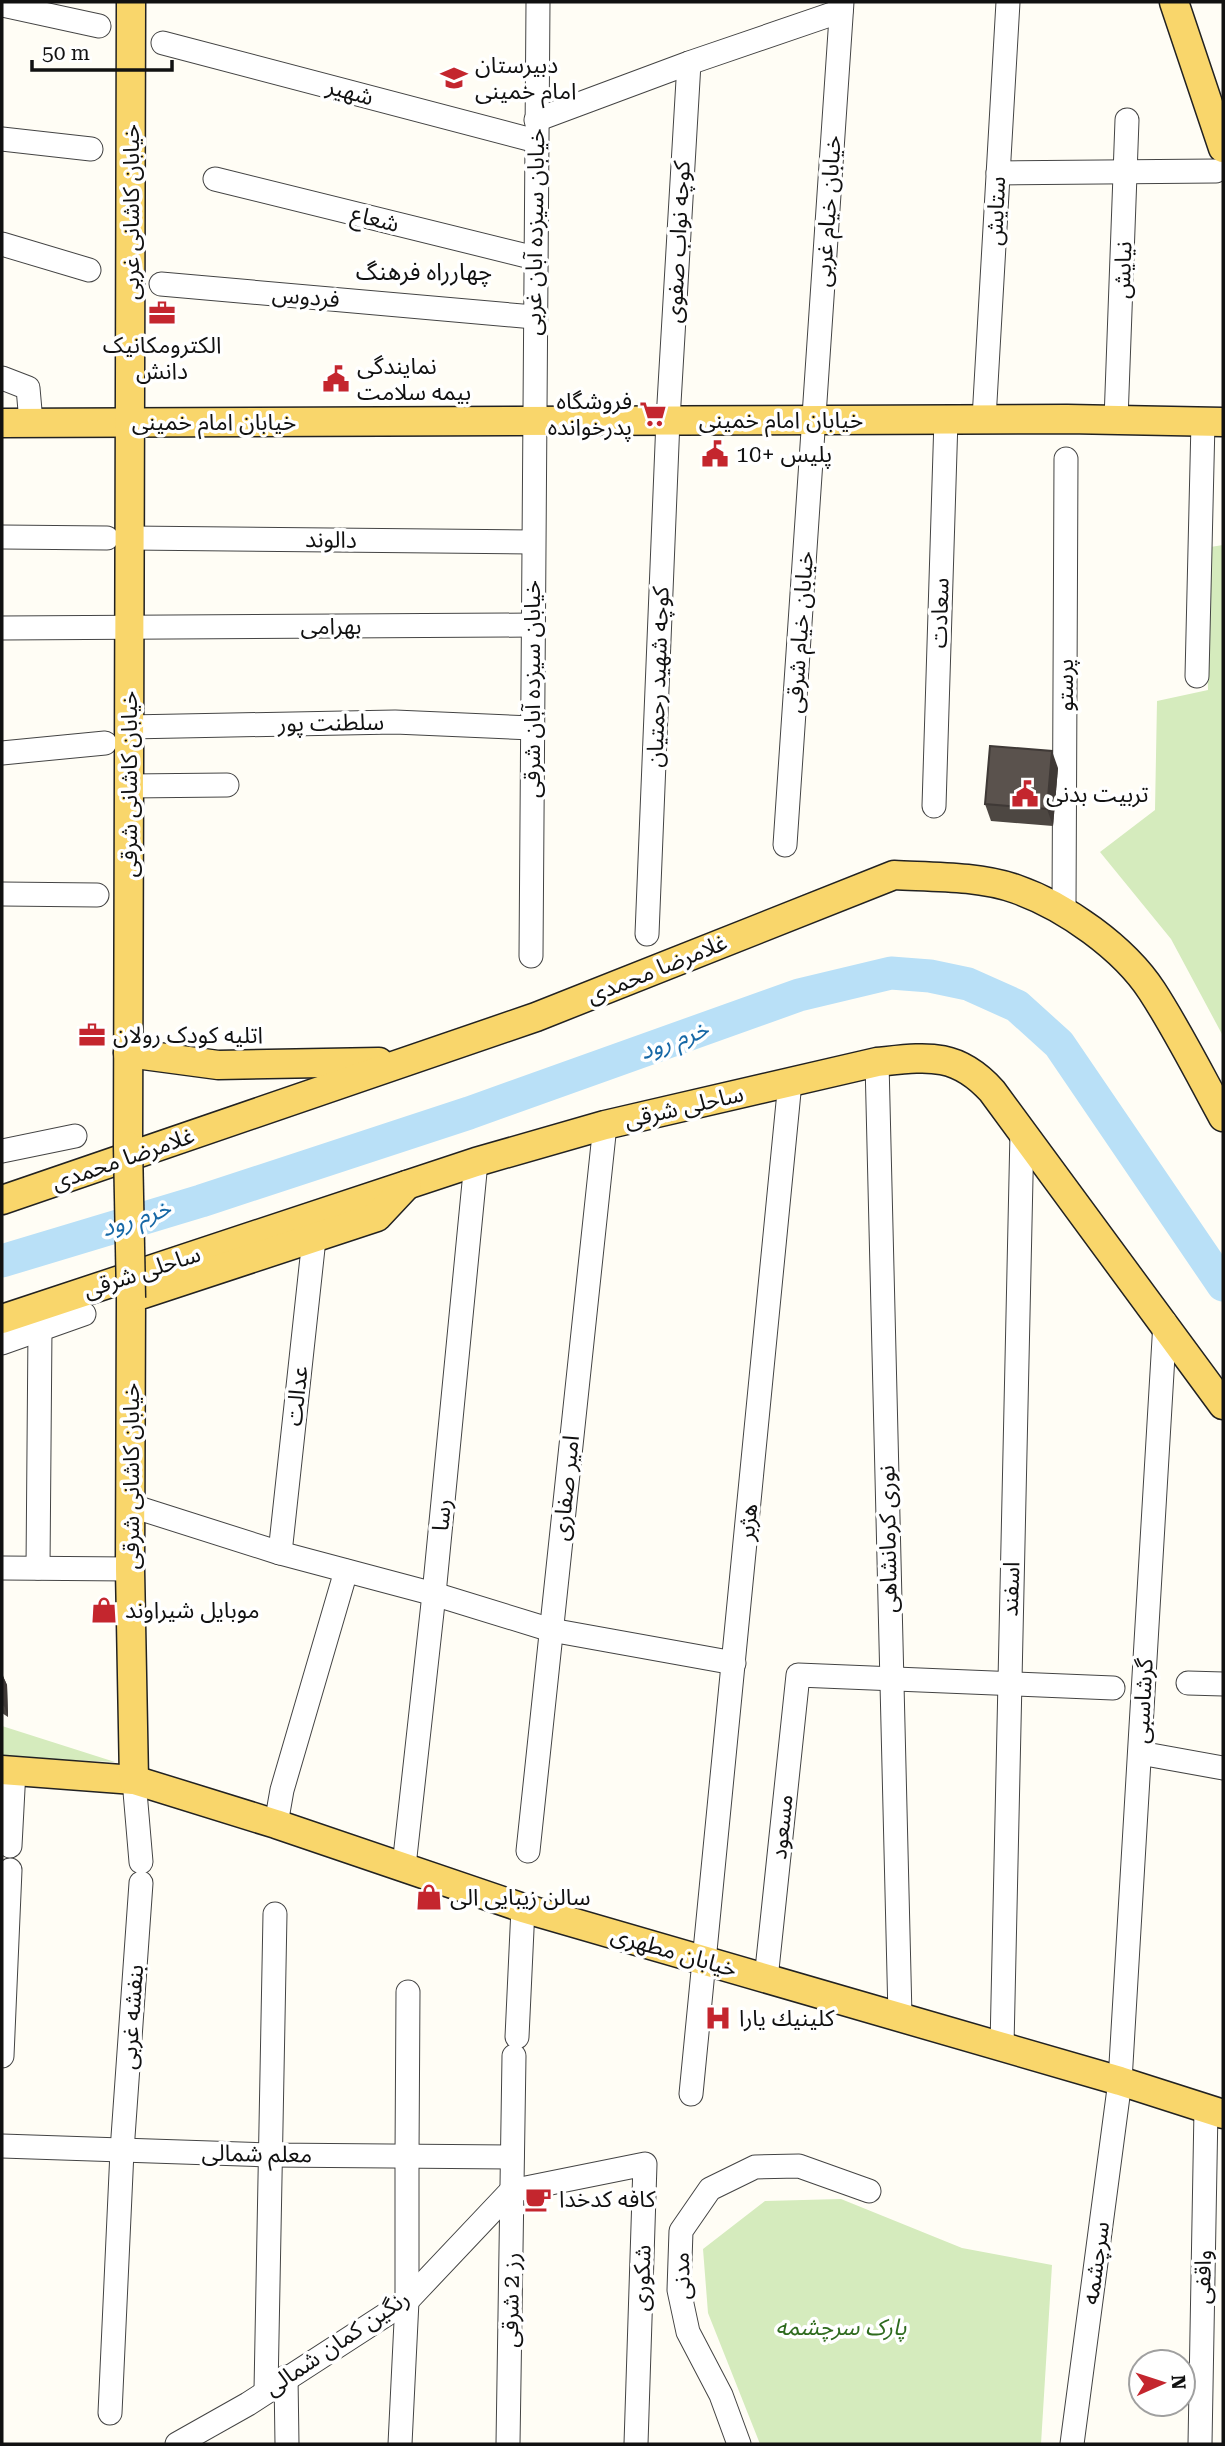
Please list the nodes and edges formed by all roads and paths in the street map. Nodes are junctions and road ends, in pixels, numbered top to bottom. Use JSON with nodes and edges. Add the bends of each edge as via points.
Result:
{"nodes":[{"id":1,"x":131,"y":2,"type":"edge"},
{"id":2,"x":538,"y":2,"type":"edge"},
{"id":3,"x":1008,"y":2,"type":"edge"},
{"id":4,"x":1174,"y":2,"type":"edge"},
{"id":5,"x":2,"y":5,"type":"edge"},
{"id":6,"x":841,"y":6,"type":"edge"},
{"id":7,"x":99,"y":26,"type":"dead end"},
{"id":8,"x":163,"y":43,"type":"dead end"},
{"id":9,"x":689,"y":62,"type":"junction"},
{"id":10,"x":1127,"y":120,"type":"dead end"},
{"id":11,"x":536,"y":130,"type":"junction"},
{"id":12,"x":2,"y":139,"type":"edge"},
{"id":13,"x":90,"y":149,"type":"dead end"},
{"id":14,"x":1219,"y":160,"type":"edge"},
{"id":15,"x":1127,"y":172,"type":"junction"},
{"id":16,"x":998,"y":173,"type":"junction"},
{"id":17,"x":215,"y":179,"type":"dead end"},
{"id":18,"x":2,"y":244,"type":"edge"},
{"id":19,"x":535,"y":258,"type":"junction"},
{"id":20,"x":89,"y":270,"type":"dead end"},
{"id":21,"x":161,"y":284,"type":"dead end"},
{"id":22,"x":534,"y":317,"type":"junction"},
{"id":23,"x":2,"y":378,"type":"edge"},
{"id":24,"x":946,"y":419,"type":"junction"},
{"id":25,"x":984,"y":419,"type":"junction"},
{"id":26,"x":814,"y":420,"type":"junction"},
{"id":27,"x":533,"y":421,"type":"junction"},
{"id":28,"x":668,"y":421,"type":"junction"},
{"id":29,"x":1116,"y":421,"type":"junction"},
{"id":30,"x":31,"y":422,"type":"junction"},
{"id":31,"x":1213,"y":422,"type":"edge"},
{"id":32,"x":2,"y":423,"type":"edge"},
{"id":33,"x":130,"y":423,"type":"junction"},
{"id":34,"x":1066,"y":459,"type":"dead end"},
{"id":35,"x":2,"y":537,"type":"edge"},
{"id":36,"x":118,"y":538,"type":"junction"},
{"id":37,"x":532,"y":542,"type":"junction"},
{"id":38,"x":532,"y":625,"type":"junction"},
{"id":39,"x":2,"y":628,"type":"edge"},
{"id":40,"x":130,"y":628,"type":"junction"},
{"id":41,"x":1197,"y":676,"type":"dead end"},
{"id":42,"x":129,"y":727,"type":"junction"},
{"id":43,"x":532,"y":728,"type":"junction"},
{"id":44,"x":105,"y":743,"type":"dead end"},
{"id":45,"x":2,"y":753,"type":"edge"},
{"id":46,"x":227,"y":785,"type":"dead end"},
{"id":47,"x":129,"y":786,"type":"junction"},
{"id":48,"x":934,"y":806,"type":"dead end"},
{"id":49,"x":785,"y":845,"type":"dead end"},
{"id":50,"x":2,"y":894,"type":"edge"},
{"id":51,"x":97,"y":895,"type":"dead end"},
{"id":52,"x":1064,"y":910,"type":"junction"},
{"id":53,"x":648,"y":934,"type":"dead end"},
{"id":54,"x":531,"y":956,"type":"dead end"},
{"id":55,"x":128,"y":1054,"type":"junction"},
{"id":56,"x":407,"y":1062,"type":"junction"},
{"id":57,"x":877,"y":1062,"type":"junction"},
{"id":58,"x":790,"y":1082,"type":"junction"},
{"id":59,"x":1223,"y":1117,"type":"edge"},
{"id":60,"x":605,"y":1125,"type":"junction"},
{"id":61,"x":1022,"y":1132,"type":"junction"},
{"id":62,"x":75,"y":1136,"type":"dead end"},
{"id":63,"x":2,"y":1151,"type":"edge"},
{"id":64,"x":476,"y":1162,"type":"junction"},
{"id":65,"x":408,"y":1184,"type":"junction"},
{"id":66,"x":2,"y":1200,"type":"edge"},
{"id":67,"x":314,"y":1239,"type":"junction"},
{"id":68,"x":131,"y":1298,"type":"junction"},
{"id":69,"x":84,"y":1314,"type":"dead end"},
{"id":70,"x":2,"y":1319,"type":"edge"},
{"id":71,"x":1165,"y":1322,"type":"junction"},
{"id":72,"x":40,"y":1328,"type":"junction"},
{"id":73,"x":2,"y":1343,"type":"edge"},
{"id":74,"x":1223,"y":1405,"type":"edge"},
{"id":75,"x":132,"y":1506,"type":"junction"},
{"id":76,"x":280,"y":1553,"type":"junction"},
{"id":77,"x":2,"y":1568,"type":"edge"},
{"id":78,"x":38,"y":1568,"type":"junction"},
{"id":79,"x":130,"y":1569,"type":"junction"},
{"id":80,"x":346,"y":1571,"type":"junction"},
{"id":81,"x":435,"y":1594,"type":"junction"},
{"id":82,"x":551,"y":1630,"type":"junction"},
{"id":83,"x":734,"y":1663,"type":"junction"},
{"id":84,"x":892,"y":1679,"type":"junction"},
{"id":85,"x":1188,"y":1683,"type":"dead end"},
{"id":86,"x":1009,"y":1684,"type":"junction"},
{"id":87,"x":1223,"y":1684,"type":"edge"},
{"id":88,"x":1113,"y":1688,"type":"dead end"},
{"id":89,"x":1140,"y":1753,"type":"junction"},
{"id":90,"x":1223,"y":1768,"type":"edge"},
{"id":91,"x":8,"y":1770,"type":"edge"},
{"id":92,"x":134,"y":1780,"type":"junction"},
{"id":93,"x":276,"y":1824,"type":"junction"},
{"id":94,"x":10,"y":1846,"type":"dead end"},
{"id":95,"x":528,"y":1851,"type":"dead end"},
{"id":96,"x":404,"y":1866,"type":"junction"},
{"id":97,"x":10,"y":1870,"type":"dead end"},
{"id":98,"x":523,"y":1908,"type":"junction"},
{"id":99,"x":275,"y":1914,"type":"dead end"},
{"id":100,"x":706,"y":1962,"type":"junction"},
{"id":101,"x":766,"y":1979,"type":"junction"},
{"id":102,"x":408,"y":1992,"type":"dead end"},
{"id":103,"x":900,"y":2016,"type":"junction"},
{"id":104,"x":1002,"y":2046,"type":"junction"},
{"id":105,"x":2,"y":2056,"type":"edge"},
{"id":106,"x":1120,"y":2081,"type":"junction"},
{"id":107,"x":691,"y":2094,"type":"dead end"},
{"id":108,"x":1214,"y":2112,"type":"edge"},
{"id":109,"x":2,"y":2146,"type":"edge"},
{"id":110,"x":122,"y":2151,"type":"junction"},
{"id":111,"x":270,"y":2155,"type":"junction"},
{"id":112,"x":512,"y":2157,"type":"junction"},
{"id":113,"x":407,"y":2161,"type":"junction"},
{"id":114,"x":511,"y":2191,"type":"junction"},
{"id":115,"x":869,"y":2191,"type":"dead end"},
{"id":116,"x":407,"y":2301,"type":"junction"},
{"id":117,"x":286,"y":2377,"type":"junction"},
{"id":118,"x":266,"y":2390,"type":"junction"},
{"id":119,"x":110,"y":2413,"type":"dead end"},
{"id":120,"x":177,"y":2444,"type":"edge"},
{"id":121,"x":287,"y":2444,"type":"edge"},
{"id":122,"x":400,"y":2444,"type":"edge"},
{"id":123,"x":508,"y":2444,"type":"edge"},
{"id":124,"x":636,"y":2444,"type":"edge"},
{"id":125,"x":739,"y":2444,"type":"edge"},
{"id":126,"x":1072,"y":2444,"type":"edge"},
{"id":127,"x":1200,"y":2444,"type":"edge"}],
"edges":[{"from":1,"to":33,"type":"main road","name":"خیابان کاشانی غربی"},
{"from":2,"to":11,"type":"street","name":"خیابان سیزده آبان غربی"},
{"from":3,"to":16,"type":"street","name":"ستایش"},
{"from":4,"to":14,"type":"main road"},
{"from":5,"to":7,"type":"street"},
{"from":6,"to":9,"type":"street"},
{"from":6,"to":26,"type":"street","name":"خیابان خیام غربی"},
{"from":8,"to":11,"type":"street","name":"شهیر"},
{"from":9,"to":11,"type":"street"},
{"from":9,"to":28,"type":"street","name":"کوچه نواب صفوی"},
{"from":10,"to":15,"type":"street","name":"نیایش"},
{"from":11,"to":19,"type":"street","name":"خیابان سیزده آبان غربی"},
{"from":12,"to":13,"type":"street"},
{"from":14,"to":15,"type":"street"},
{"from":15,"to":16,"type":"street"},
{"from":15,"to":29,"type":"street","name":"نیایش"},
{"from":16,"to":25,"type":"street","name":"ستایش"},
{"from":17,"to":19,"type":"street","name":"شعاع"},
{"from":18,"to":20,"type":"street"},
{"from":19,"to":22,"type":"street","name":"خیابان سیزده آبان غربی"},
{"from":21,"to":22,"type":"street","name":"فردوس"},
{"from":22,"to":27,"type":"street","name":"خیابان سیزده آبان غربی"},
{"from":23,"to":30,"type":"street","via":[[27,388]]},
{"from":24,"to":25,"type":"main road","name":"خیابان امام خمینی"},
{"from":24,"to":26,"type":"main road","name":"خیابان امام خمینی"},
{"from":24,"to":48,"type":"street","name":"سعادت"},
{"from":25,"to":29,"type":"main road","name":"خیابان امام خمینی"},
{"from":26,"to":28,"type":"main road","name":"خیابان امام خمینی"},
{"from":26,"to":49,"type":"street","name":"خیابان خیام شرقی"},
{"from":27,"to":28,"type":"main road","name":"خیابان امام خمینی"},
{"from":27,"to":33,"type":"main road","name":"خیابان امام خمینی"},
{"from":27,"to":37,"type":"street","name":"خیابان سیزده آبان شرقی"},
{"from":28,"to":53,"type":"street","name":"کوچه شهید رحمتیان"},
{"from":29,"to":31,"type":"main road","name":"خیابان امام خمینی"},
{"from":30,"to":32,"type":"main road","name":"خیابان امام خمینی"},
{"from":30,"to":33,"type":"main road","name":"خیابان امام خمینی"},
{"from":31,"to":41,"type":"street"},
{"from":33,"to":36,"type":"main road","name":"خیابان کاشانی شرقی"},
{"from":34,"to":52,"type":"street","name":"پرستو"},
{"from":35,"to":36,"type":"street","name":"دالوند"},
{"from":36,"to":37,"type":"street","name":"دالوند"},
{"from":36,"to":40,"type":"main road","name":"خیابان کاشانی شرقی"},
{"from":37,"to":38,"type":"street","name":"خیابان سیزده آبان شرقی"},
{"from":38,"to":40,"type":"street","name":"بهرامی"},
{"from":38,"to":43,"type":"street","name":"خیابان سیزده آبان شرقی"},
{"from":39,"to":40,"type":"street","name":"بهرامی"},
{"from":40,"to":42,"type":"main road","name":"خیابان کاشانی شرقی"},
{"from":42,"to":43,"type":"street","name":"سلطنت پور","via":[[395,722]]},
{"from":42,"to":47,"type":"main road","name":"خیابان کاشانی شرقی"},
{"from":43,"to":54,"type":"street","name":"خیابان سیزده آبان شرقی"},
{"from":44,"to":45,"type":"street"},
{"from":46,"to":47,"type":"street"},
{"from":47,"to":55,"type":"main road","name":"خیابان کاشانی شرقی"},
{"from":50,"to":51,"type":"street"},
{"from":52,"to":56,"type":"main road","name":"غلامرضا محمدی","via":[[1015,888],[894,875],[536,1017]]},
{"from":52,"to":59,"type":"main road","name":"غلامرضا محمدی","via":[[1102,938],[1151,989]]},
{"from":55,"to":56,"type":"main road","via":[[218,1065]]},
{"from":55,"to":68,"type":"main road","name":"خیابان کاشانی شرقی","bridge":true},
{"from":56,"to":66,"type":"main road","name":"غلامرضا محمدی"},
{"from":57,"to":58,"type":"main road","name":"ساحلی شرقی"},
{"from":57,"to":61,"type":"main road","name":"ساحلی شرقی","via":[[950,1060],[975,1072]]},
{"from":57,"to":84,"type":"street","name":"نوری کرمانشاهی"},
{"from":58,"to":60,"type":"main road","name":"ساحلی شرقی"},
{"from":58,"to":83,"type":"street","name":"هژبر"},
{"from":60,"to":64,"type":"main road","name":"ساحلی شرقی"},
{"from":60,"to":82,"type":"street","name":"امیر صفاری"},
{"from":61,"to":71,"type":"main road","name":"ساحلی شرقی"},
{"from":61,"to":86,"type":"street","name":"اسفند"},
{"from":62,"to":63,"type":"street"},
{"from":64,"to":65,"type":"main road","name":"ساحلی شرقی"},
{"from":64,"to":81,"type":"street","name":"رسا"},
{"from":65,"to":67,"type":"main road","via":[[377,1217]]},
{"from":65,"to":70,"type":"main road","name":"ساحلی شرقی"},
{"from":67,"to":68,"type":"main road"},
{"from":67,"to":76,"type":"street","name":"عدالت"},
{"from":68,"to":75,"type":"main road","name":"خیابان کاشانی شرقی"},
{"from":69,"to":72,"type":"street"},
{"from":71,"to":74,"type":"main road","name":"ساحلی شرقی"},
{"from":71,"to":89,"type":"street","name":"گرشاسبی"},
{"from":72,"to":73,"type":"street"},
{"from":72,"to":78,"type":"street"},
{"from":75,"to":76,"type":"street"},
{"from":75,"to":79,"type":"main road","name":"خیابان کاشانی شرقی"},
{"from":76,"to":80,"type":"street"},
{"from":77,"to":78,"type":"street"},
{"from":78,"to":79,"type":"street"},
{"from":79,"to":92,"type":"main road","name":"خیابان کاشانی شرقی"},
{"from":80,"to":81,"type":"street"},
{"from":80,"to":93,"type":"street"},
{"from":81,"to":82,"type":"street"},
{"from":81,"to":96,"type":"street","name":"رسا"},
{"from":82,"to":83,"type":"street"},
{"from":82,"to":95,"type":"street","name":"امیر صفاری"},
{"from":83,"to":100,"type":"street","name":"هژبر"},
{"from":84,"to":86,"type":"street"},
{"from":84,"to":101,"type":"street","name":"مسعود","via":[[798,1675]]},
{"from":84,"to":103,"type":"street","name":"نوری کرمانشاهی"},
{"from":85,"to":87,"type":"street"},
{"from":86,"to":88,"type":"street"},
{"from":86,"to":104,"type":"street","name":"اسفند"},
{"from":89,"to":90,"type":"street"},
{"from":89,"to":106,"type":"street","name":"گرشاسبی"},
{"from":91,"to":92,"type":"main road","name":"خیابان مطهری"},
{"from":91,"to":94,"type":"street"},
{"from":92,"to":93,"type":"main road","name":"خیابان مطهری"},
{"from":92,"to":110,"type":"street","name":"بنفشه غربی","via":[[141,1873]]},
{"from":93,"to":96,"type":"main road","name":"خیابان مطهری"},
{"from":96,"to":98,"type":"main road","name":"خیابان مطهری"},
{"from":97,"to":105,"type":"street"},
{"from":98,"to":100,"type":"main road","name":"خیابان مطهری"},
{"from":98,"to":112,"type":"street","name":"رز 2 شرقی"},
{"from":99,"to":111,"type":"street"},
{"from":100,"to":101,"type":"main road","name":"خیابان مطهری"},
{"from":100,"to":107,"type":"street","name":"هژبر"},
{"from":101,"to":103,"type":"main road","name":"خیابان مطهری"},
{"from":102,"to":113,"type":"street"},
{"from":103,"to":104,"type":"main road","name":"خیابان مطهری"},
{"from":104,"to":106,"type":"main road","name":"خیابان مطهری"},
{"from":106,"to":108,"type":"main road","name":"خیابان مطهری"},
{"from":106,"to":126,"type":"street","name":"سرچشمه"},
{"from":108,"to":127,"type":"street","name":"واقفی"},
{"from":109,"to":110,"type":"street","name":"معلم شمالی"},
{"from":110,"to":111,"type":"street","name":"معلم شمالی"},
{"from":110,"to":119,"type":"street","name":"بنفشه غربی"},
{"from":111,"to":113,"type":"street","name":"معلم شمالی"},
{"from":111,"to":118,"type":"street"},
{"from":112,"to":113,"type":"street","name":"معلم شمالی"},
{"from":112,"to":114,"type":"street","name":"رز 2 شرقی"},
{"from":113,"to":116,"type":"street"},
{"from":114,"to":116,"type":"street","name":"رنگین کمان شمالی"},
{"from":114,"to":123,"type":"street","name":"رز 2 شرقی"},
{"from":114,"to":124,"type":"street","name":"شکوری","via":[[645,2164]]},
{"from":115,"to":125,"type":"street","name":"مدنی","via":[[799,2166],[755,2167],[710,2189],[681,2231],[679,2290],[688,2332],[721,2395]]},
{"from":116,"to":117,"type":"street","name":"رنگین کمان شمالی"},
{"from":116,"to":122,"type":"street"},
{"from":117,"to":118,"type":"street","name":"رنگین کمان شمالی"},
{"from":117,"to":121,"type":"street"},
{"from":118,"to":120,"type":"street","name":"رنگین کمان شمالی"}]}
